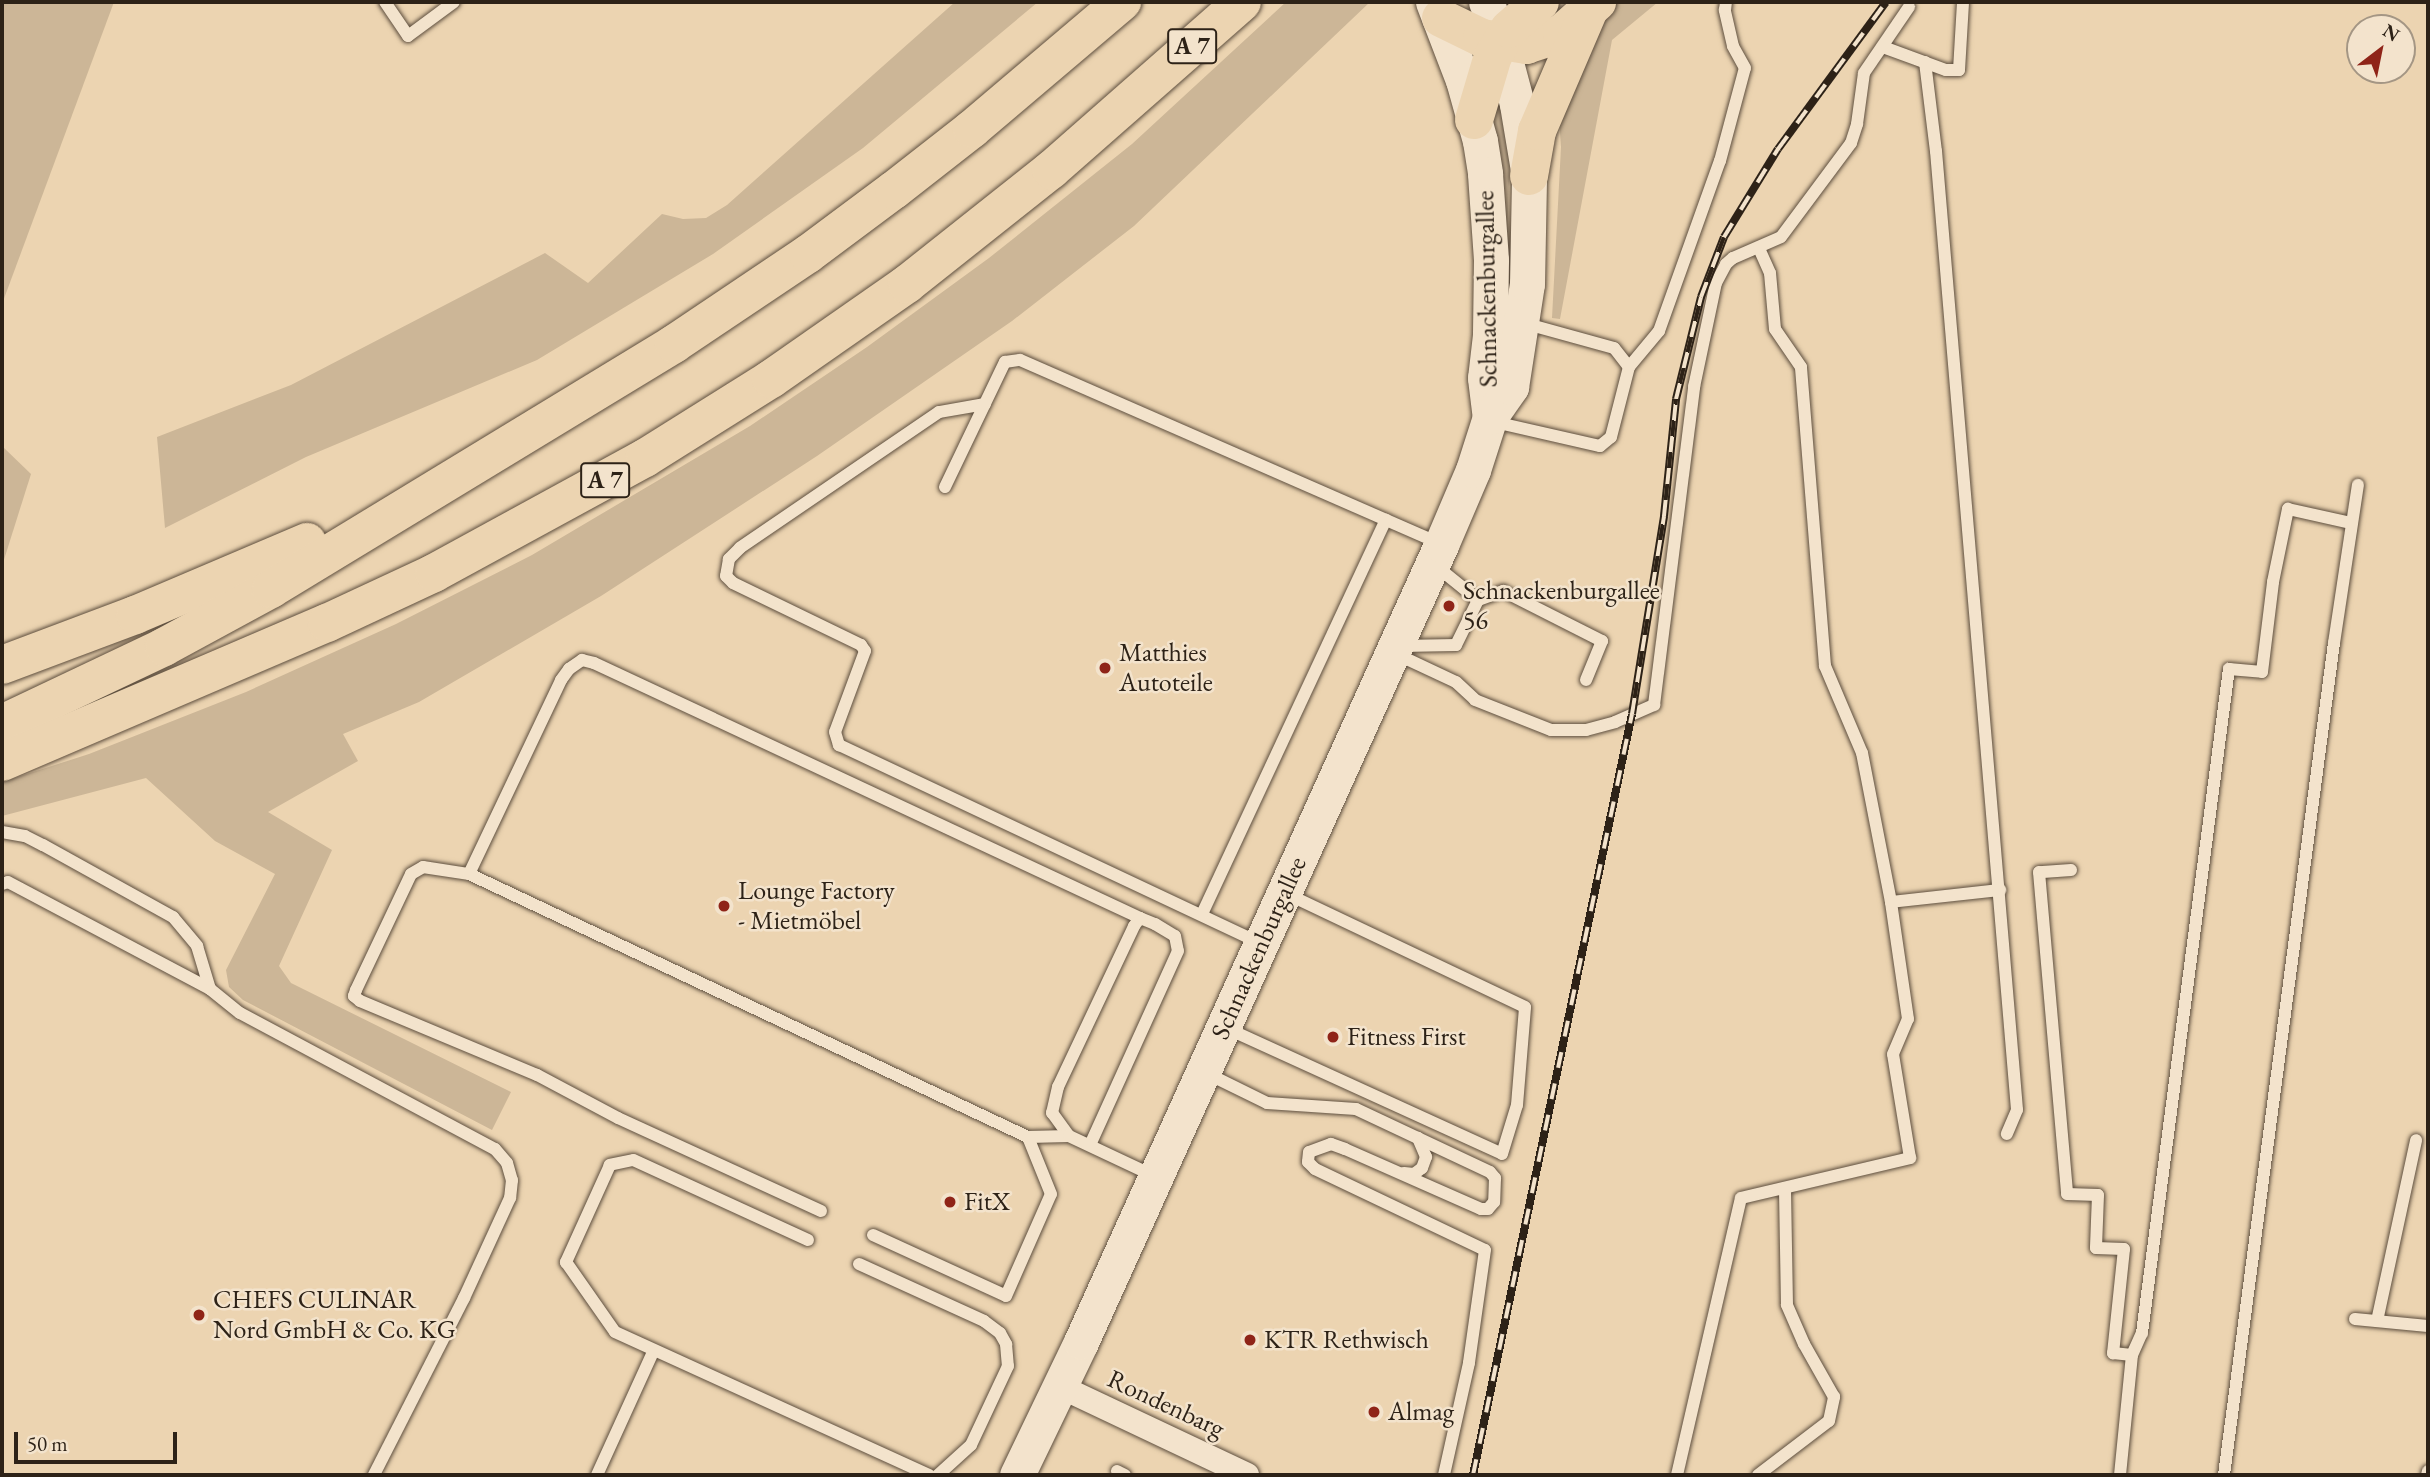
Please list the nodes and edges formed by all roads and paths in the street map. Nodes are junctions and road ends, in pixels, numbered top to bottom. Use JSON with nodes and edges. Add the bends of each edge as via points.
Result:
{"nodes":[{"id":1,"x":385,"y":2,"type":"edge"},
{"id":2,"x":454,"y":2,"type":"edge"},
{"id":3,"x":1122,"y":2,"type":"edge"},
{"id":4,"x":1242,"y":2,"type":"edge"},
{"id":5,"x":1486,"y":2,"type":"edge"},
{"id":6,"x":1539,"y":2,"type":"edge"},
{"id":7,"x":1726,"y":2,"type":"edge"},
{"id":8,"x":1963,"y":2,"type":"edge"},
{"id":9,"x":1592,"y":7,"type":"edge"},
{"id":10,"x":1909,"y":7,"type":"dead end"},
{"id":11,"x":1437,"y":10,"type":"edge"},
{"id":12,"x":1501,"y":43,"type":"junction"},
{"id":13,"x":1883,"y":47,"type":"junction"},
{"id":14,"x":1925,"y":62,"type":"junction"},
{"id":15,"x":1474,"y":120,"type":"junction"},
{"id":16,"x":1529,"y":176,"type":"junction"},
{"id":17,"x":1759,"y":247,"type":"junction"},
{"id":18,"x":1522,"y":323,"type":"junction"},
{"id":19,"x":1629,"y":367,"type":"junction"},
{"id":20,"x":985,"y":404,"type":"junction"},
{"id":21,"x":1489,"y":419,"type":"junction"},
{"id":22,"x":519,"y":438,"type":"junction"},
{"id":23,"x":2358,"y":485,"type":"dead end"},
{"id":24,"x":945,"y":487,"type":"dead end"},
{"id":25,"x":1386,"y":520,"type":"junction"},
{"id":26,"x":2351,"y":523,"type":"junction"},
{"id":27,"x":1437,"y":554,"type":"junction"},
{"id":28,"x":1478,"y":600,"type":"junction"},
{"id":29,"x":1394,"y":649,"type":"junction"},
{"id":30,"x":2,"y":665,"type":"edge"},
{"id":31,"x":1586,"y":680,"type":"dead end"},
{"id":32,"x":2,"y":724,"type":"edge"},
{"id":33,"x":2,"y":762,"type":"edge"},
{"id":34,"x":2,"y":832,"type":"edge"},
{"id":35,"x":2071,"y":870,"type":"dead end"},
{"id":36,"x":469,"y":874,"type":"junction"},
{"id":37,"x":2,"y":884,"type":"edge"},
{"id":38,"x":2000,"y":890,"type":"junction"},
{"id":39,"x":1284,"y":892,"type":"junction"},
{"id":40,"x":1891,"y":902,"type":"junction"},
{"id":41,"x":1202,"y":914,"type":"junction"},
{"id":42,"x":1140,"y":918,"type":"junction"},
{"id":43,"x":1261,"y":944,"type":"junction"},
{"id":44,"x":210,"y":989,"type":"junction"},
{"id":45,"x":1224,"y":1027,"type":"junction"},
{"id":46,"x":1204,"y":1072,"type":"junction"},
{"id":47,"x":2007,"y":1134,"type":"dead end"},
{"id":48,"x":1069,"y":1136,"type":"junction"},
{"id":49,"x":1028,"y":1137,"type":"junction"},
{"id":50,"x":1418,"y":1138,"type":"junction"},
{"id":51,"x":2416,"y":1140,"type":"dead end"},
{"id":52,"x":1090,"y":1145,"type":"junction"},
{"id":53,"x":1396,"y":1172,"type":"junction"},
{"id":54,"x":1155,"y":1177,"type":"junction"},
{"id":55,"x":1785,"y":1188,"type":"junction"},
{"id":56,"x":821,"y":1211,"type":"dead end"},
{"id":57,"x":873,"y":1235,"type":"dead end"},
{"id":58,"x":808,"y":1240,"type":"dead end"},
{"id":59,"x":859,"y":1264,"type":"dead end"},
{"id":60,"x":2355,"y":1319,"type":"dead end"},
{"id":61,"x":2377,"y":1321,"type":"junction"},
{"id":62,"x":2428,"y":1326,"type":"edge"},
{"id":63,"x":654,"y":1350,"type":"junction"},
{"id":64,"x":2132,"y":1355,"type":"junction"},
{"id":65,"x":1059,"y":1386,"type":"junction"},
{"id":66,"x":374,"y":1475,"type":"edge"},
{"id":67,"x":597,"y":1475,"type":"edge"},
{"id":68,"x":929,"y":1475,"type":"edge"},
{"id":69,"x":938,"y":1475,"type":"edge"},
{"id":70,"x":1017,"y":1475,"type":"edge"},
{"id":71,"x":1247,"y":1475,"type":"edge"},
{"id":72,"x":1444,"y":1475,"type":"edge"},
{"id":73,"x":1677,"y":1475,"type":"edge"},
{"id":74,"x":1758,"y":1475,"type":"edge"},
{"id":75,"x":2120,"y":1475,"type":"edge"},
{"id":76,"x":2224,"y":1475,"type":"edge"}],
"edges":[{"from":1,"to":2,"type":"lane","via":[[408,36]]},
{"from":3,"to":22,"type":"highway","via":[[972,129],[808,254],[674,344]]},
{"from":4,"to":33,"type":"highway","number":"A 7","via":[[1051,170],[907,284],[771,379],[645,458],[434,573]]},
{"from":5,"to":12,"type":"main road","name":"Schnackenburgallee"},
{"from":6,"to":12,"type":"highway","via":[[1516,20]]},
{"from":7,"to":19,"type":"lane","via":[[1733,46],[1745,68],[1720,161],[1659,331]]},
{"from":8,"to":14,"type":"lane","via":[[1959,70]]},
{"from":9,"to":12,"type":"highway","via":[[1562,33],[1537,43]]},
{"from":9,"to":16,"type":"highway","via":[[1537,131]]},
{"from":10,"to":13,"type":"lane"},
{"from":11,"to":12,"type":"highway","via":[[1471,34]]},
{"from":11,"to":15,"type":"main road","name":"Schnackenburgallee"},
{"from":12,"to":15,"type":"highway","via":[[1489,66]]},
{"from":12,"to":16,"type":"main road","name":"Schnackenburgallee"},
{"from":13,"to":14,"type":"lane"},
{"from":13,"to":17,"type":"lane","via":[[1864,73],[1851,143],[1781,237]]},
{"from":14,"to":38,"type":"lane"},
{"from":15,"to":21,"type":"main road","name":"Schnackenburgallee","via":[[1490,211],[1491,304],[1485,379]]},
{"from":16,"to":18,"type":"main road","name":"Schnackenburgallee"},
{"from":17,"to":29,"type":"lane","via":[[1733,258],[1716,283],[1695,387],[1654,705],[1586,730],[1551,730],[1475,699],[1456,682]]},
{"from":17,"to":40,"type":"lane","via":[[1770,273],[1775,329],[1801,367],[1825,666],[1862,753]]},
{"from":18,"to":19,"type":"lane","via":[[1614,348]]},
{"from":18,"to":21,"type":"main road","name":"Schnackenburgallee","via":[[1510,387]]},
{"from":19,"to":21,"type":"lane","via":[[1611,437],[1600,446]]},
{"from":20,"to":24,"type":"lane"},
{"from":20,"to":25,"type":"lane","via":[[1005,362],[1020,360]]},
{"from":20,"to":41,"type":"lane","via":[[939,412],[740,548],[729,559],[726,576],[861,645],[865,651],[835,732],[839,745]]},
{"from":21,"to":27,"type":"main road","name":"Schnackenburgallee"},
{"from":22,"to":30,"type":"highway","via":[[266,562]]},
{"from":22,"to":32,"type":"highway","via":[[271,589],[164,647]]},
{"from":23,"to":26,"type":"lane"},
{"from":25,"to":27,"type":"lane"},
{"from":25,"to":41,"type":"lane"},
{"from":26,"to":64,"type":"lane","via":[[2288,509],[2262,672],[2229,669],[2144,1319]]},
{"from":26,"to":76,"type":"lane"},
{"from":27,"to":28,"type":"lane"},
{"from":27,"to":29,"type":"main road","name":"Schnackenburgallee"},
{"from":28,"to":29,"type":"lane","via":[[1456,645]]},
{"from":28,"to":31,"type":"lane","via":[[1503,591],[1602,641]]},
{"from":29,"to":39,"type":"main road","name":"Schnackenburgallee"},
{"from":34,"to":44,"type":"lane","via":[[25,836],[173,917],[197,946]]},
{"from":35,"to":64,"type":"lane","via":[[2039,872],[2067,1194],[2098,1195],[2096,1248],[2124,1249],[2113,1353]]},
{"from":36,"to":42,"type":"lane","via":[[551,699],[569,669],[582,660]]},
{"from":36,"to":49,"type":"lane"},
{"from":36,"to":56,"type":"lane","via":[[423,867],[411,874],[354,996],[537,1075],[618,1118]]},
{"from":37,"to":44,"type":"lane","via":[[8,882]]},
{"from":38,"to":40,"type":"lane"},
{"from":38,"to":47,"type":"lane","via":[[2017,1110]]},
{"from":39,"to":43,"type":"main road","name":"Schnackenburgallee"},
{"from":39,"to":45,"type":"lane","via":[[1525,1007],[1517,1105],[1502,1154]]},
{"from":40,"to":55,"type":"lane","via":[[1908,1018],[1893,1054],[1910,1158]]},
{"from":41,"to":43,"type":"lane"},
{"from":42,"to":48,"type":"lane","via":[[1054,1101],[1052,1114]]},
{"from":42,"to":52,"type":"lane","via":[[1175,936],[1178,951]]},
{"from":43,"to":45,"type":"main road","name":"Schnackenburgallee"},
{"from":44,"to":66,"type":"lane","via":[[240,1013],[495,1149],[510,1171],[510,1198]]},
{"from":45,"to":46,"type":"main road","name":"Schnackenburgallee"},
{"from":46,"to":50,"type":"lane","via":[[1266,1103],[1356,1109]]},
{"from":46,"to":54,"type":"main road","name":"Schnackenburgallee"},
{"from":48,"to":49,"type":"lane"},
{"from":48,"to":52,"type":"lane"},
{"from":49,"to":57,"type":"lane","via":[[1051,1194],[1006,1296]]},
{"from":50,"to":53,"type":"lane","via":[[1426,1157],[1422,1168],[1414,1174]]},
{"from":50,"to":53,"type":"lane","via":[[1490,1171],[1495,1178],[1494,1202],[1481,1209]]},
{"from":51,"to":61,"type":"lane"},
{"from":52,"to":54,"type":"lane"},
{"from":53,"to":72,"type":"lane","via":[[1331,1144],[1309,1152],[1308,1162],[1315,1169],[1485,1250],[1469,1363]]},
{"from":54,"to":65,"type":"main road","name":"Schnackenburgallee"},
{"from":55,"to":73,"type":"lane","via":[[1741,1198]]},
{"from":55,"to":74,"type":"lane","via":[[1787,1305],[1834,1397],[1829,1421]]},
{"from":58,"to":63,"type":"lane","via":[[632,1160],[610,1165],[566,1262],[615,1332]]},
{"from":59,"to":69,"type":"lane","via":[[984,1321],[1006,1344],[1008,1366],[971,1445]]},
{"from":60,"to":61,"type":"lane"},
{"from":61,"to":62,"type":"lane"},
{"from":63,"to":67,"type":"lane"},
{"from":63,"to":68,"type":"lane"},
{"from":64,"to":75,"type":"lane"},
{"from":65,"to":70,"type":"main road","name":"Schnackenburgallee"},
{"from":65,"to":71,"type":"street","name":"Rondenbarg"}]}
